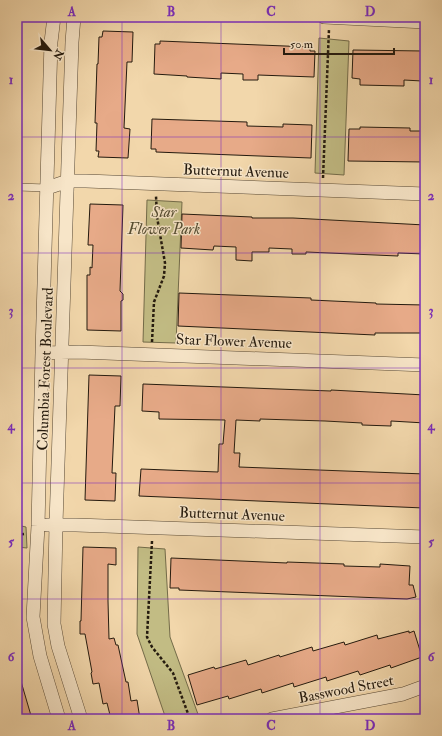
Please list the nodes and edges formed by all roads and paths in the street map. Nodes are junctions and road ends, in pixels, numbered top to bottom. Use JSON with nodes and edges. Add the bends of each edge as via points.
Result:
{"nodes":[{"id":1,"x":54,"y":17,"type":"edge"},
{"id":2,"x":74,"y":17,"type":"edge"},
{"id":3,"x":324,"y":17,"type":"edge"},
{"id":4,"x":329,"y":17,"type":"edge"},
{"id":5,"x":425,"y":22,"type":"edge"},
{"id":6,"x":68,"y":181,"type":"junction"},
{"id":7,"x":155,"y":184,"type":"junction"},
{"id":8,"x":17,"y":187,"type":"edge"},
{"id":9,"x":47,"y":188,"type":"junction"},
{"id":10,"x":323,"y":191,"type":"junction"},
{"id":11,"x":425,"y":194,"type":"edge"},
{"id":12,"x":62,"y":352,"type":"junction"},
{"id":13,"x":42,"y":353,"type":"junction"},
{"id":14,"x":153,"y":354,"type":"junction"},
{"id":15,"x":425,"y":364,"type":"edge"},
{"id":16,"x":56,"y":524,"type":"junction"},
{"id":17,"x":38,"y":526,"type":"junction"},
{"id":18,"x":153,"y":527,"type":"junction"},
{"id":19,"x":425,"y":537,"type":"edge"},
{"id":20,"x":425,"y":686,"type":"edge"},
{"id":21,"x":59,"y":719,"type":"edge"},
{"id":22,"x":81,"y":719,"type":"edge"},
{"id":23,"x":190,"y":719,"type":"edge"},
{"id":24,"x":272,"y":719,"type":"edge"}],
"edges":[{"from":1,"to":9,"type":"street","name":"Columbia Forest Boulevard"},
{"from":2,"to":6,"type":"street","name":"Columbia Forest Boulevard"},
{"from":3,"to":4,"type":"street"},
{"from":4,"to":5,"type":"street"},
{"from":4,"to":10,"type":"path"},
{"from":6,"to":7,"type":"street","name":"Butternut Avenue"},
{"from":6,"to":9,"type":"street","name":"Butternut Avenue"},
{"from":6,"to":12,"type":"street","name":"Columbia Forest Boulevard"},
{"from":7,"to":10,"type":"street","name":"Butternut Avenue"},
{"from":7,"to":14,"type":"path","via":[[157,217],[165,263],[164,276],[154,302]]},
{"from":8,"to":9,"type":"lane"},
{"from":9,"to":13,"type":"street","name":"Columbia Forest Boulevard"},
{"from":10,"to":11,"type":"street","name":"Butternut Avenue"},
{"from":12,"to":13,"type":"street","name":"Star Flower Avenue"},
{"from":12,"to":14,"type":"street","name":"Star Flower Avenue"},
{"from":12,"to":16,"type":"street","name":"Columbia Forest Boulevard"},
{"from":13,"to":17,"type":"street","name":"Columbia Forest Boulevard"},
{"from":14,"to":15,"type":"street","name":"Star Flower Avenue"},
{"from":16,"to":17,"type":"street","name":"Butternut Avenue"},
{"from":16,"to":18,"type":"street","name":"Butternut Avenue"},
{"from":16,"to":22,"type":"street","name":"Columbia Forest Boulevard","via":[[54,624],[58,646]]},
{"from":17,"to":21,"type":"street","name":"Columbia Forest Boulevard","via":[[33,617],[40,656]]},
{"from":18,"to":19,"type":"street","name":"Butternut Avenue"},
{"from":18,"to":23,"type":"path","via":[[147,637],[173,673]]},
{"from":20,"to":24,"type":"street","name":"Basswood Street","via":[[403,694]]}]}
